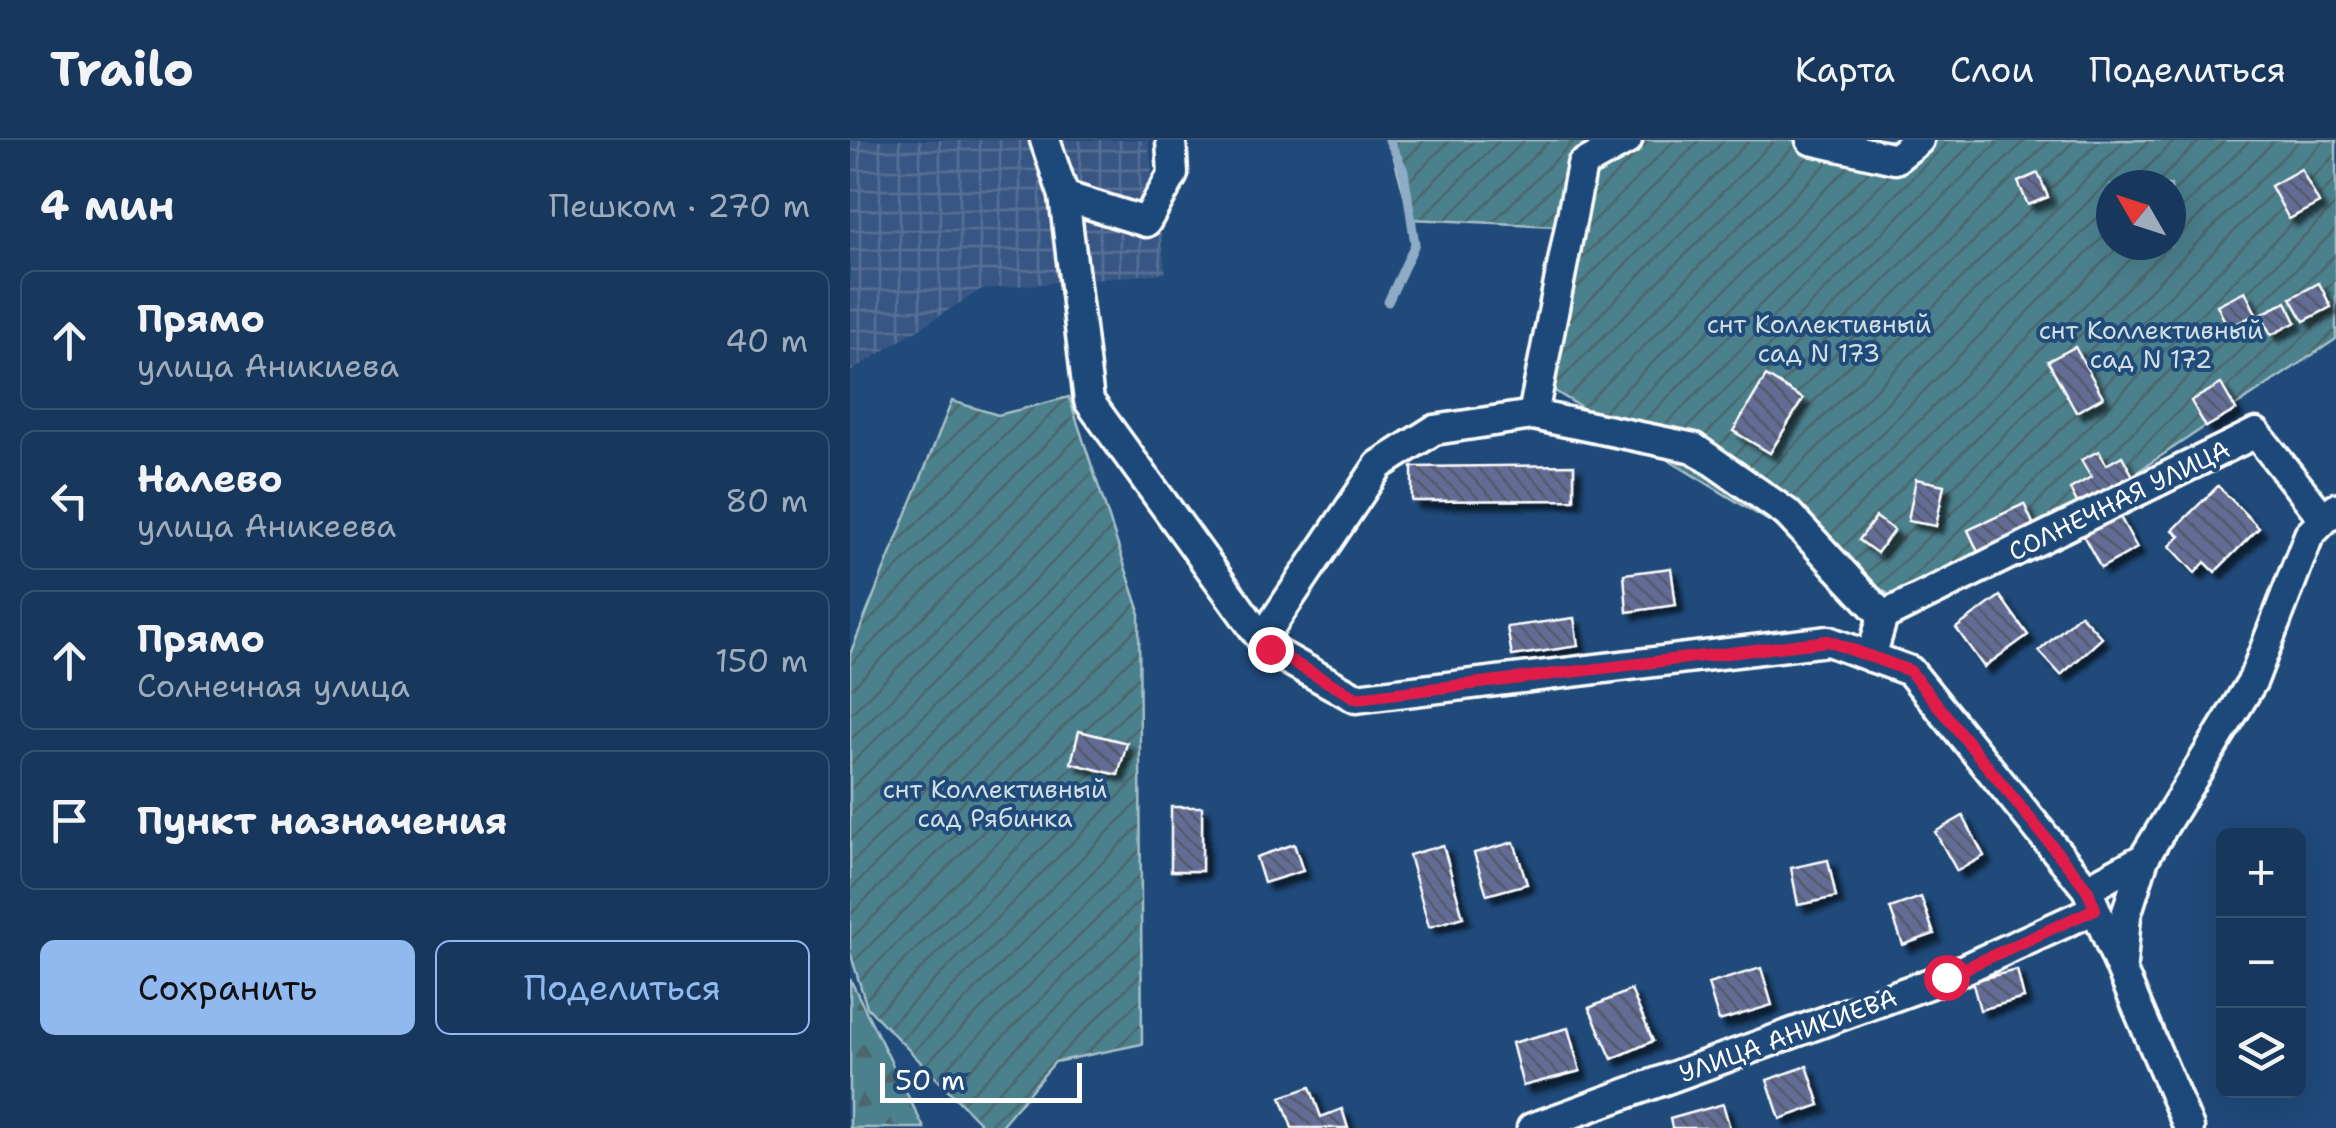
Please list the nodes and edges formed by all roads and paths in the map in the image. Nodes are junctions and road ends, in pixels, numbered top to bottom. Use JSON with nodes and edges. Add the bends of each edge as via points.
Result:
{"nodes":[{"id":1,"x":1045,"y":140,"type":"edge"},
{"id":2,"x":1171,"y":140,"type":"edge"},
{"id":3,"x":1627,"y":140,"type":"edge"},
{"id":4,"x":1811,"y":140,"type":"edge"},
{"id":5,"x":1919,"y":140,"type":"edge"},
{"id":6,"x":1064,"y":196,"type":"junction"},
{"id":7,"x":1533,"y":415,"type":"junction"},
{"id":8,"x":2330,"y":513,"type":"edge"},
{"id":9,"x":1883,"y":616,"type":"junction"},
{"id":10,"x":1262,"y":638,"type":"junction"},
{"id":11,"x":1872,"y":657,"type":"junction"},
{"id":12,"x":2144,"y":858,"type":"junction"},
{"id":13,"x":2091,"y":899,"type":"junction"},
{"id":14,"x":2121,"y":969,"type":"junction"},
{"id":15,"x":1532,"y":1128,"type":"edge"},
{"id":16,"x":2189,"y":1128,"type":"edge"}],
"edges":[{"from":1,"to":6,"type":"street"},
{"from":2,"to":6,"type":"street","via":[[1173,174],[1146,222]]},
{"from":3,"to":7,"type":"street","via":[[1582,166]]},
{"from":4,"to":5,"type":"street","via":[[1895,159]]},
{"from":6,"to":10,"type":"street","via":[[1090,401]]},
{"from":7,"to":9,"type":"street","via":[[1694,448],[1787,513]]},
{"from":7,"to":10,"type":"street","via":[[1434,430],[1379,465]]},
{"from":8,"to":9,"type":"street","name":"СОЛНЕЧНАЯ УЛИЦА","via":[[2256,433]]},
{"from":8,"to":12,"type":"street","via":[[2309,535],[2254,680]]},
{"from":9,"to":11,"type":"street"},
{"from":10,"to":11,"type":"street","via":[[1356,698],[1828,641]]},
{"from":11,"to":13,"type":"street","via":[[1910,671]]},
{"from":12,"to":13,"type":"street","name":"УЛИЦА АНИКИЕВА"},
{"from":12,"to":14,"type":"street","via":[[2126,916]]},
{"from":13,"to":14,"type":"street"},
{"from":13,"to":15,"type":"street","name":"УЛИЦА АНИКИЕВА","via":[[1946,977]]},
{"from":14,"to":16,"type":"street"}]}
